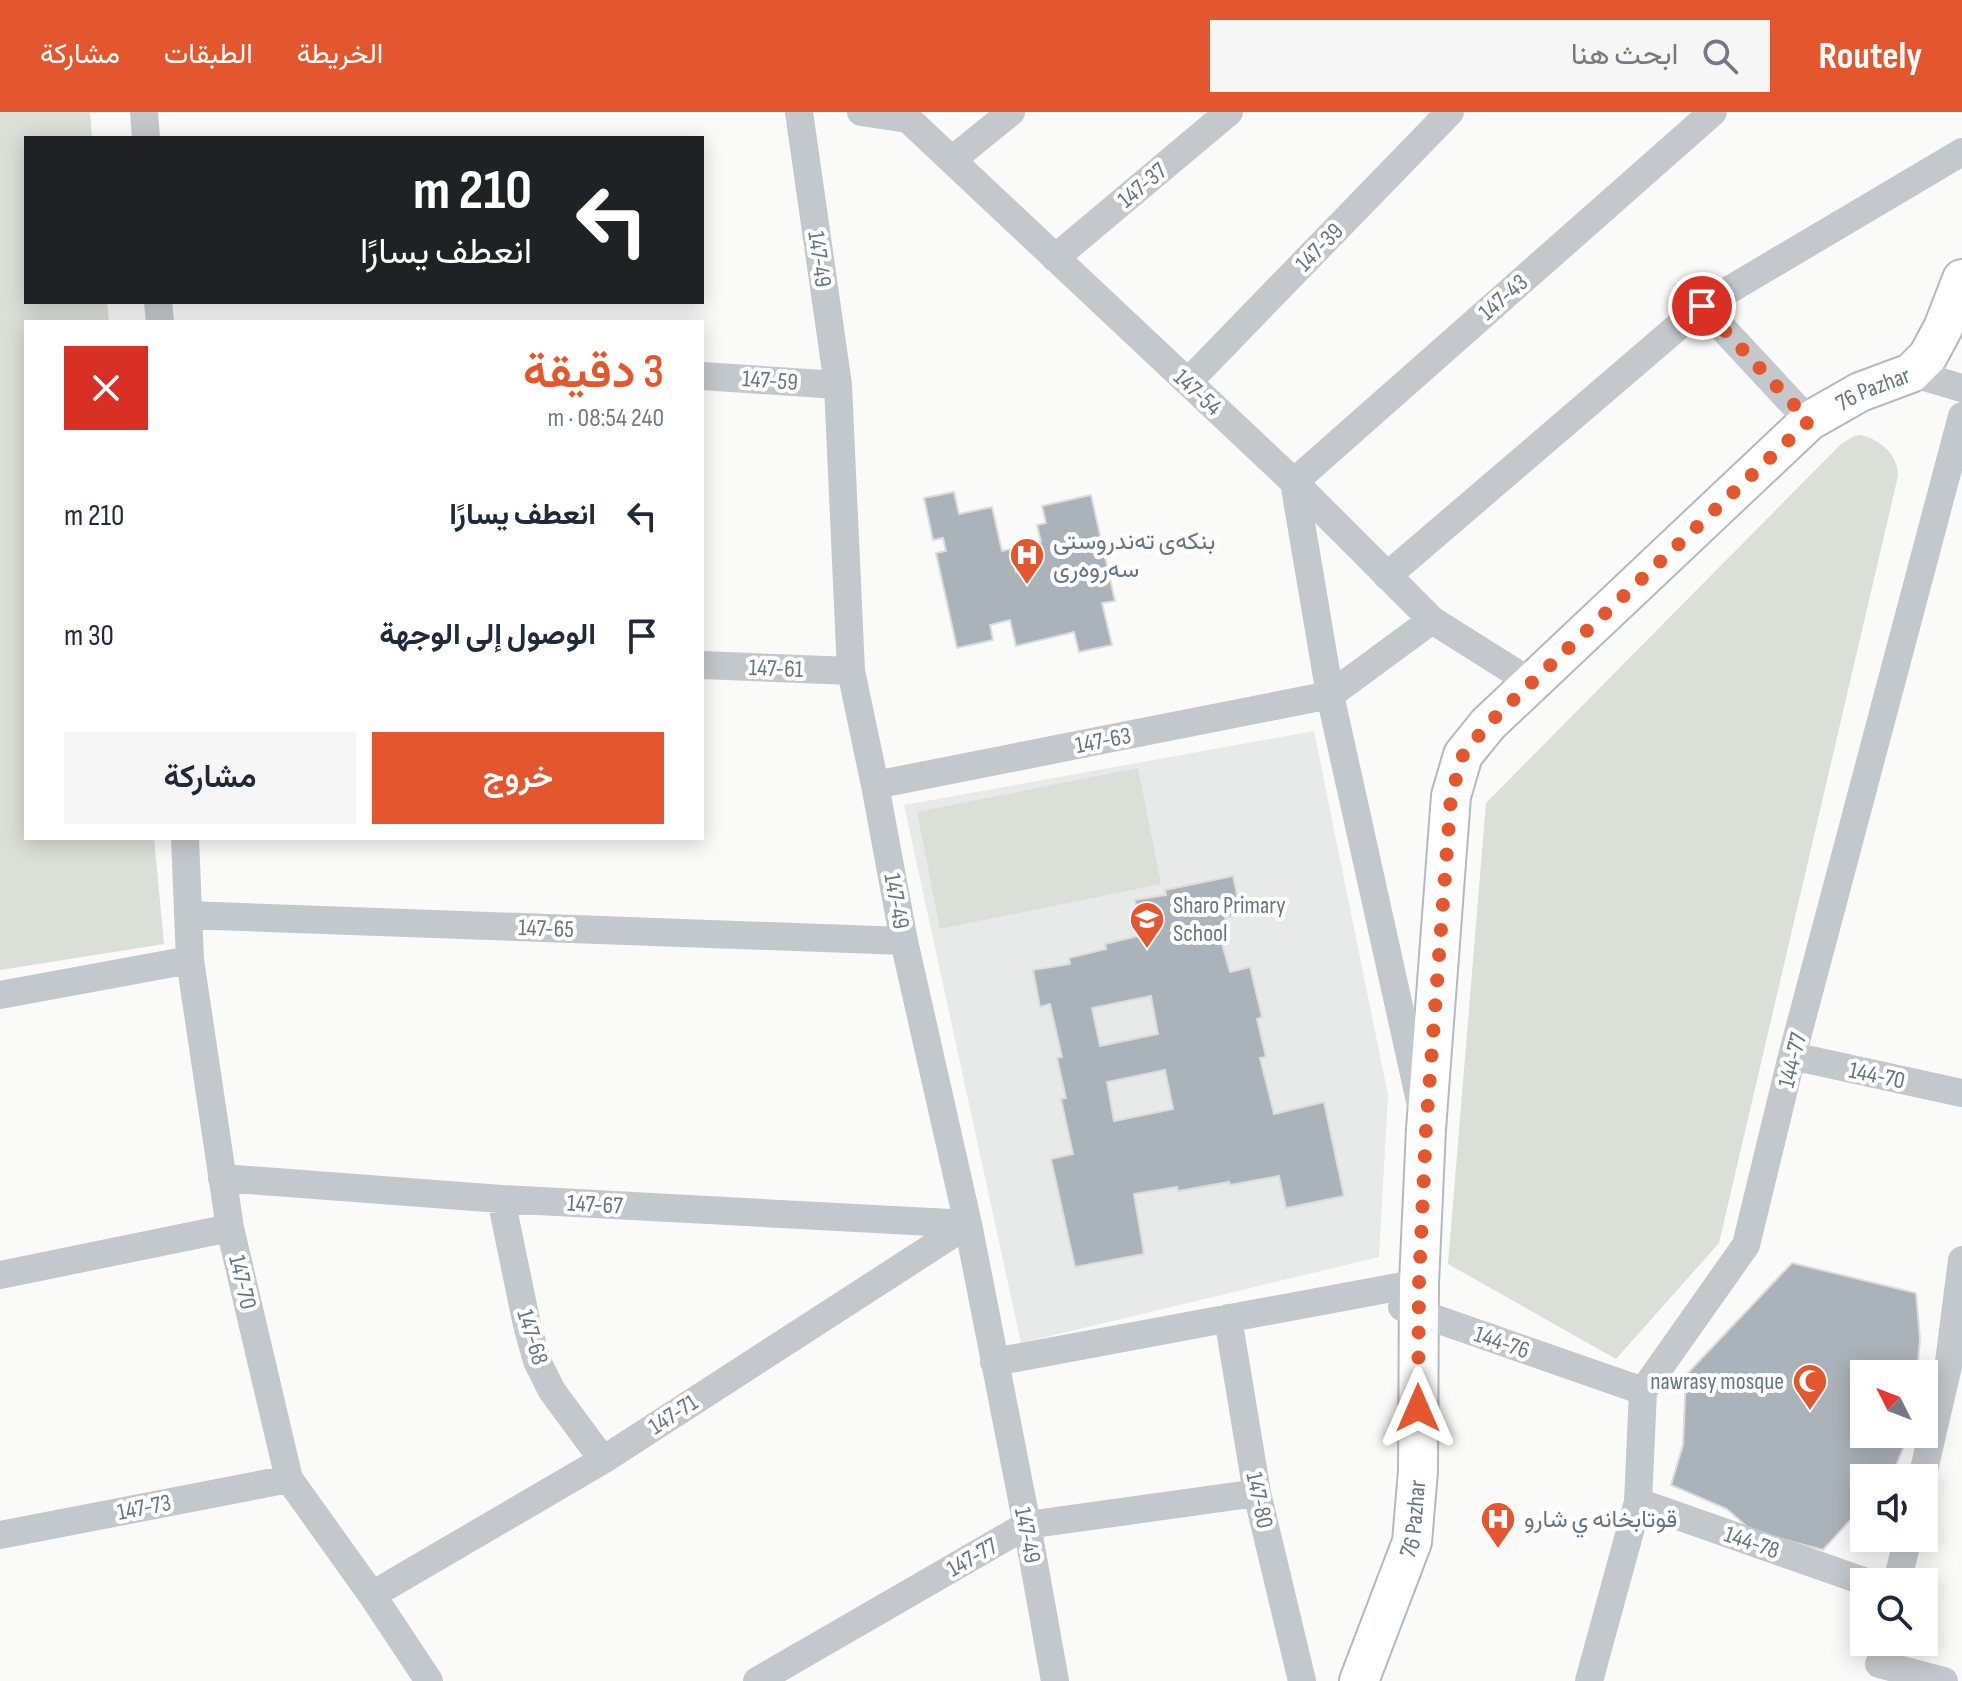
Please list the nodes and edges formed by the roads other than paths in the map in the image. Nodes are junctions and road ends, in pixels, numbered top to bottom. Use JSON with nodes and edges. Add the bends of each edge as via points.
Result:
{"nodes":[{"id":1,"x":144,"y":112,"type":"edge"},
{"id":2,"x":799,"y":112,"type":"edge"},
{"id":3,"x":861,"y":112,"type":"edge"},
{"id":4,"x":1011,"y":112,"type":"edge"},
{"id":5,"x":1229,"y":112,"type":"edge"},
{"id":6,"x":1450,"y":112,"type":"edge"},
{"id":7,"x":1713,"y":112,"type":"edge"},
{"id":8,"x":909,"y":115,"type":"edge"},
{"id":9,"x":146,"y":136,"type":"edge"},
{"id":10,"x":1962,"y":152,"type":"edge"},
{"id":11,"x":952,"y":160,"type":"junction"},
{"id":12,"x":1055,"y":258,"type":"junction"},
{"id":13,"x":1962,"y":279,"type":"edge"},
{"id":14,"x":1702,"y":306,"type":"junction"},
{"id":15,"x":1911,"y":373,"type":"junction"},
{"id":16,"x":704,"y":376,"type":"edge"},
{"id":17,"x":1188,"y":382,"type":"junction"},
{"id":18,"x":838,"y":385,"type":"junction"},
{"id":19,"x":1962,"y":388,"type":"edge"},
{"id":20,"x":1962,"y":416,"type":"edge"},
{"id":21,"x":1809,"y":421,"type":"junction"},
{"id":22,"x":1294,"y":482,"type":"junction"},
{"id":23,"x":1387,"y":576,"type":"junction"},
{"id":24,"x":1432,"y":620,"type":"junction"},
{"id":25,"x":704,"y":665,"type":"edge"},
{"id":26,"x":851,"y":671,"type":"junction"},
{"id":27,"x":1532,"y":683,"type":"junction"},
{"id":28,"x":1330,"y":695,"type":"junction"},
{"id":29,"x":875,"y":785,"type":"junction"},
{"id":30,"x":185,"y":840,"type":"edge"},
{"id":31,"x":188,"y":915,"type":"junction"},
{"id":32,"x":904,"y":941,"type":"junction"},
{"id":33,"x":190,"y":960,"type":"junction"},
{"id":34,"x":0,"y":995,"type":"edge"},
{"id":35,"x":1792,"y":1056,"type":"junction"},
{"id":36,"x":1962,"y":1093,"type":"edge"},
{"id":37,"x":1426,"y":1129,"type":"junction"},
{"id":38,"x":222,"y":1178,"type":"junction"},
{"id":39,"x":501,"y":1199,"type":"junction"},
{"id":40,"x":968,"y":1224,"type":"junction"},
{"id":41,"x":230,"y":1228,"type":"junction"},
{"id":42,"x":1962,"y":1260,"type":"edge"},
{"id":43,"x":0,"y":1275,"type":"edge"},
{"id":44,"x":1419,"y":1298,"type":"junction"},
{"id":45,"x":1228,"y":1318,"type":"junction"},
{"id":46,"x":994,"y":1362,"type":"junction"},
{"id":47,"x":1955,"y":1364,"type":"edge"},
{"id":48,"x":1643,"y":1391,"type":"junction"},
{"id":49,"x":603,"y":1460,"type":"junction"},
{"id":50,"x":1926,"y":1464,"type":"edge"},
{"id":51,"x":289,"y":1479,"type":"junction"},
{"id":52,"x":1257,"y":1493,"type":"junction"},
{"id":53,"x":1638,"y":1502,"type":"junction"},
{"id":54,"x":1027,"y":1525,"type":"junction"},
{"id":55,"x":0,"y":1535,"type":"edge"},
{"id":56,"x":1850,"y":1576,"type":"edge"},
{"id":57,"x":372,"y":1595,"type":"junction"},
{"id":58,"x":1879,"y":1662,"type":"edge"},
{"id":59,"x":429,"y":1681,"type":"edge"},
{"id":60,"x":757,"y":1681,"type":"edge"},
{"id":61,"x":1055,"y":1681,"type":"edge"},
{"id":62,"x":1302,"y":1681,"type":"edge"},
{"id":63,"x":1359,"y":1681,"type":"edge"},
{"id":64,"x":1589,"y":1681,"type":"edge"},
{"id":65,"x":1944,"y":1681,"type":"edge"}],
"edges":[{"from":1,"to":9,"type":"street"},
{"from":2,"to":18,"type":"street","name":"147-49"},
{"from":3,"to":8,"type":"street","name":"147-54"},
{"from":4,"to":11,"type":"street"},
{"from":5,"to":12,"type":"street","name":"147-37"},
{"from":6,"to":17,"type":"street","name":"147-39"},
{"from":7,"to":22,"type":"street","name":"147-43"},
{"from":8,"to":11,"type":"street","name":"147-54"},
{"from":10,"to":14,"type":"street"},
{"from":11,"to":12,"type":"street","name":"147-54"},
{"from":12,"to":17,"type":"street","name":"147-54"},
{"from":13,"to":15,"type":"street","name":"76 Pazhar","via":[[1928,356]]},
{"from":14,"to":21,"type":"street"},
{"from":14,"to":23,"type":"street"},
{"from":15,"to":19,"type":"street"},
{"from":15,"to":21,"type":"street","name":"76 Pazhar","via":[[1860,392]]},
{"from":16,"to":18,"type":"street","name":"147-59"},
{"from":17,"to":22,"type":"street","name":"147-54"},
{"from":18,"to":26,"type":"street","name":"147-49"},
{"from":20,"to":35,"type":"street","name":"144-77"},
{"from":21,"to":27,"type":"street","name":"76 Pazhar"},
{"from":22,"to":23,"type":"street","name":"147-54"},
{"from":22,"to":28,"type":"street"},
{"from":23,"to":24,"type":"street","name":"147-54"},
{"from":24,"to":27,"type":"street","name":"147-54"},
{"from":24,"to":28,"type":"street"},
{"from":25,"to":26,"type":"street","name":"147-61"},
{"from":26,"to":29,"type":"street","name":"147-49"},
{"from":27,"to":37,"type":"street","name":"76 Pazhar","via":[[1473,741],[1463,755],[1451,796]]},
{"from":28,"to":29,"type":"street","name":"147-63"},
{"from":28,"to":37,"type":"street"},
{"from":29,"to":32,"type":"street","name":"147-49"},
{"from":30,"to":31,"type":"street","name":"147-70"},
{"from":31,"to":32,"type":"street","name":"147-65"},
{"from":31,"to":33,"type":"street","name":"147-70"},
{"from":32,"to":40,"type":"street","name":"147-49"},
{"from":33,"to":34,"type":"street"},
{"from":33,"to":38,"type":"street","name":"147-70"},
{"from":35,"to":36,"type":"street","name":"144-70"},
{"from":35,"to":48,"type":"street","name":"144-77","via":[[1746,1245]]},
{"from":37,"to":44,"type":"street","name":"76 Pazhar"},
{"from":38,"to":39,"type":"street","name":"147-67"},
{"from":38,"to":41,"type":"street","name":"147-70"},
{"from":39,"to":40,"type":"street","name":"147-67"},
{"from":39,"to":49,"type":"street","name":"147-68","via":[[537,1361],[552,1391]]},
{"from":40,"to":46,"type":"street","name":"147-49"},
{"from":40,"to":49,"type":"street","name":"147-71"},
{"from":41,"to":43,"type":"street"},
{"from":41,"to":51,"type":"street","name":"147-70"},
{"from":42,"to":47,"type":"street"},
{"from":44,"to":45,"type":"street","via":[[1361,1293]]},
{"from":44,"to":48,"type":"street","name":"144-76"},
{"from":44,"to":63,"type":"street","name":"76 Pazhar","via":[[1412,1542]]},
{"from":45,"to":46,"type":"street"},
{"from":45,"to":52,"type":"street","name":"147-80"},
{"from":46,"to":54,"type":"street","name":"147-49"},
{"from":47,"to":50,"type":"street"},
{"from":48,"to":53,"type":"street"},
{"from":49,"to":57,"type":"street","name":"147-71"},
{"from":51,"to":55,"type":"street","name":"147-73"},
{"from":51,"to":57,"type":"street","name":"147-70"},
{"from":52,"to":54,"type":"street","name":"147-77"},
{"from":52,"to":62,"type":"street","name":"147-80"},
{"from":53,"to":56,"type":"street","name":"144-78"},
{"from":53,"to":64,"type":"street"},
{"from":54,"to":60,"type":"street","name":"147-77"},
{"from":54,"to":61,"type":"street","name":"147-49"},
{"from":57,"to":59,"type":"street","name":"147-70"},
{"from":58,"to":65,"type":"street"}]}
